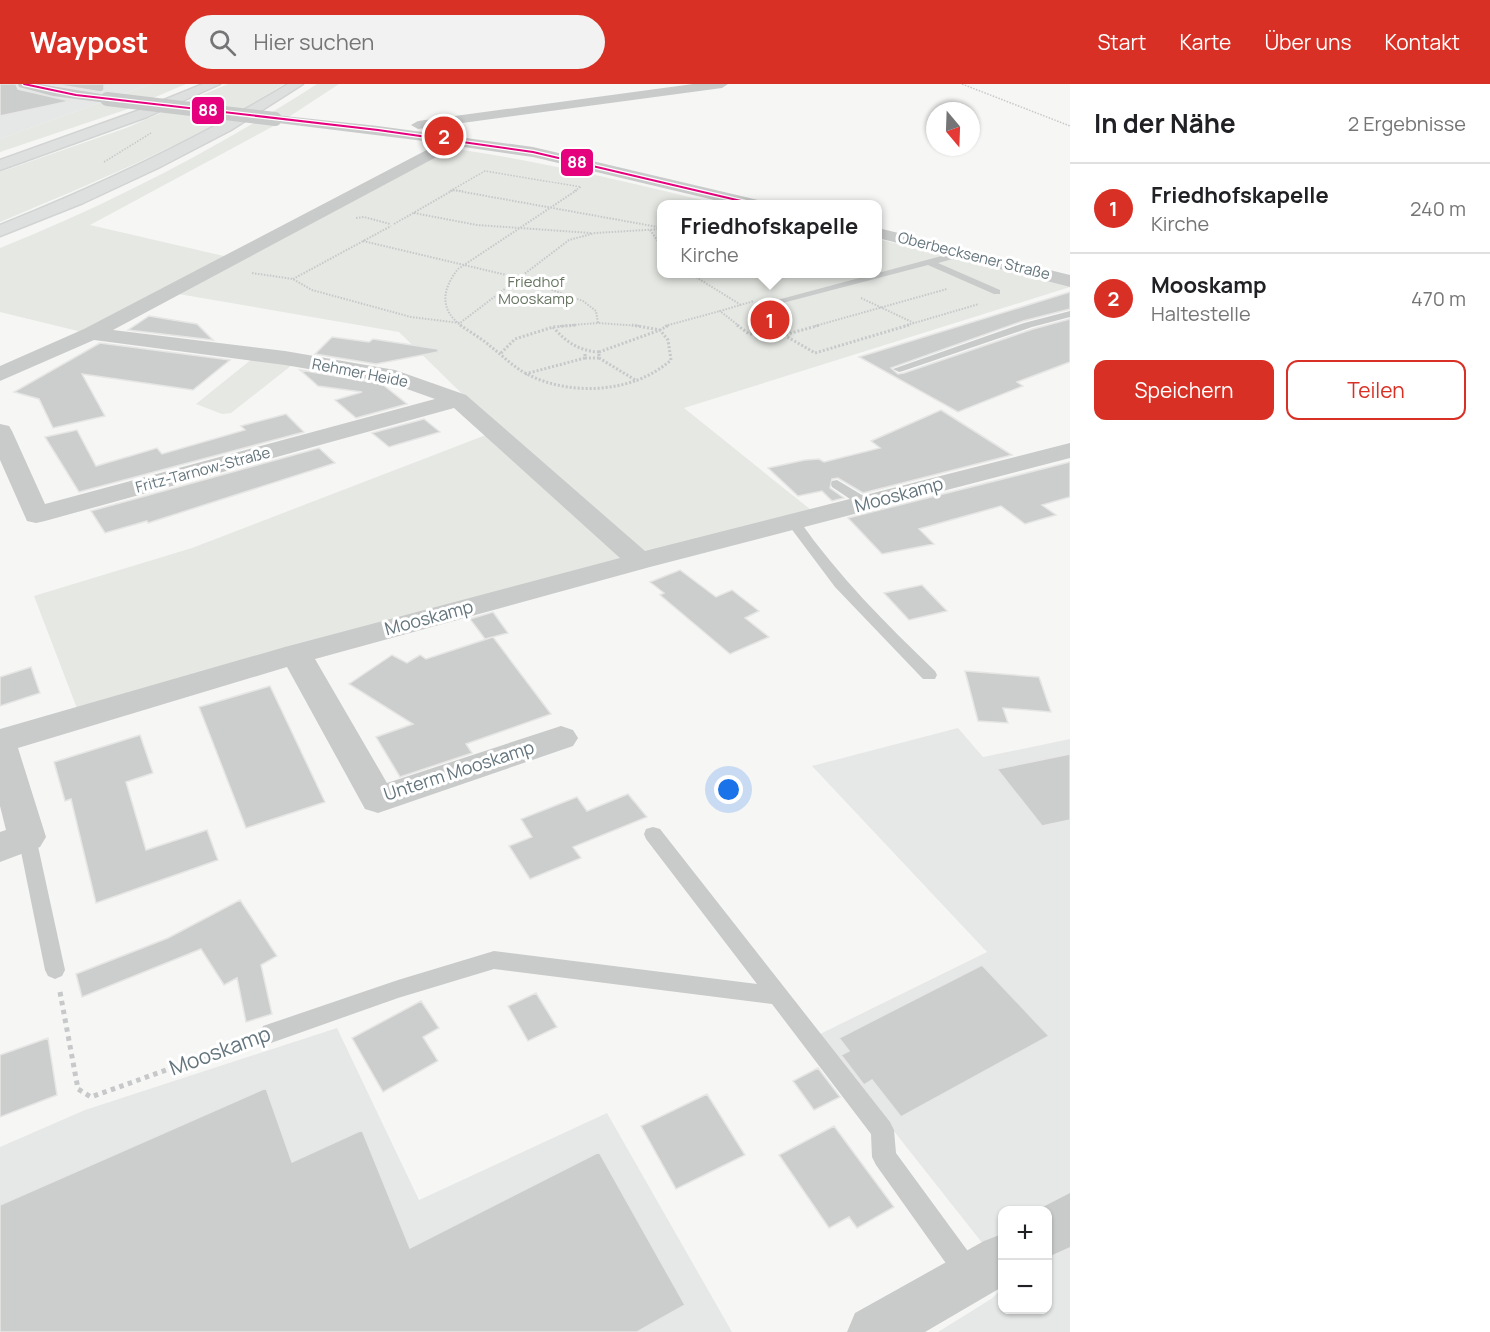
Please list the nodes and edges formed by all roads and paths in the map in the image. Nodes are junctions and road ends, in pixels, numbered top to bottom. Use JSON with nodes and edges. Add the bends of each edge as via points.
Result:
{"nodes":[{"id":1,"x":27,"y":84,"type":"edge"},
{"id":2,"x":214,"y":84,"type":"edge"},
{"id":3,"x":297,"y":84,"type":"edge"},
{"id":4,"x":722,"y":84,"type":"edge"},
{"id":5,"x":962,"y":84,"type":"edge"},
{"id":6,"x":679,"y":87,"type":"edge"},
{"id":7,"x":142,"y":114,"type":"junction"},
{"id":8,"x":1070,"y":126,"type":"edge"},
{"id":9,"x":378,"y":130,"type":"junction"},
{"id":10,"x":153,"y":132,"type":"dead end"},
{"id":11,"x":455,"y":141,"type":"junction"},
{"id":12,"x":0,"y":156,"type":"edge"},
{"id":13,"x":104,"y":162,"type":"dead end"},
{"id":14,"x":0,"y":165,"type":"edge"},
{"id":15,"x":452,"y":190,"type":"junction"},
{"id":16,"x":741,"y":200,"type":"edge"},
{"id":17,"x":549,"y":207,"type":"junction"},
{"id":18,"x":413,"y":213,"type":"junction"},
{"id":19,"x":34,"y":218,"type":"junction"},
{"id":20,"x":657,"y":227,"type":"edge"},
{"id":21,"x":516,"y":228,"type":"junction"},
{"id":22,"x":657,"y":229,"type":"edge"},
{"id":23,"x":650,"y":230,"type":"junction"},
{"id":24,"x":0,"y":231,"type":"edge"},
{"id":25,"x":595,"y":233,"type":"junction"},
{"id":26,"x":882,"y":234,"type":"edge"},
{"id":27,"x":0,"y":235,"type":"edge"},
{"id":28,"x":657,"y":240,"type":"edge"},
{"id":29,"x":363,"y":242,"type":"junction"},
{"id":30,"x":964,"y":253,"type":"junction"},
{"id":31,"x":931,"y":263,"type":"junction"},
{"id":32,"x":463,"y":264,"type":"junction"},
{"id":33,"x":214,"y":268,"type":"junction"},
{"id":34,"x":882,"y":275,"type":"edge"},
{"id":35,"x":519,"y":278,"type":"junction"},
{"id":36,"x":700,"y":278,"type":"edge"},
{"id":37,"x":871,"y":278,"type":"edge"},
{"id":38,"x":293,"y":279,"type":"junction"},
{"id":39,"x":1070,"y":281,"type":"edge"},
{"id":40,"x":974,"y":282,"type":"junction"},
{"id":41,"x":997,"y":292,"type":"joint"},
{"id":42,"x":771,"y":303,"type":"joint"},
{"id":43,"x":742,"y":305,"type":"junction"},
{"id":44,"x":720,"y":311,"type":"junction"},
{"id":45,"x":1070,"y":314,"type":"edge"},
{"id":46,"x":598,"y":322,"type":"junction"},
{"id":47,"x":460,"y":323,"type":"junction"},
{"id":48,"x":553,"y":327,"type":"junction"},
{"id":49,"x":660,"y":330,"type":"junction"},
{"id":50,"x":91,"y":333,"type":"junction"},
{"id":51,"x":784,"y":335,"type":"junction"},
{"id":52,"x":585,"y":352,"type":"junction"},
{"id":53,"x":599,"y":352,"type":"junction"},
{"id":54,"x":501,"y":353,"type":"junction"},
{"id":55,"x":585,"y":358,"type":"junction"},
{"id":56,"x":599,"y":358,"type":"junction"},
{"id":57,"x":899,"y":369,"type":"dead end"},
{"id":58,"x":0,"y":374,"type":"edge"},
{"id":59,"x":525,"y":374,"type":"junction"},
{"id":60,"x":637,"y":382,"type":"junction"},
{"id":61,"x":458,"y":400,"type":"junction"},
{"id":62,"x":0,"y":431,"type":"edge"},
{"id":63,"x":1070,"y":450,"type":"edge"},
{"id":64,"x":837,"y":484,"type":"dead end"},
{"id":65,"x":867,"y":504,"type":"junction"},
{"id":66,"x":794,"y":523,"type":"junction"},
{"id":67,"x":640,"y":561,"type":"junction"},
{"id":68,"x":296,"y":654,"type":"junction"},
{"id":69,"x":929,"y":675,"type":"dead end"},
{"id":70,"x":561,"y":738,"type":"dead end"},
{"id":71,"x":0,"y":742,"type":"edge"},
{"id":72,"x":653,"y":834,"type":"dead end"},
{"id":73,"x":14,"y":842,"type":"edge"},
{"id":74,"x":56,"y":970,"type":"joint"},
{"id":75,"x":780,"y":996,"type":"junction"},
{"id":76,"x":271,"y":1033,"type":"joint"},
{"id":77,"x":1070,"y":1218,"type":"edge"},
{"id":78,"x":1052,"y":1229,"type":"edge"},
{"id":79,"x":987,"y":1268,"type":"edge"},
{"id":80,"x":874,"y":1332,"type":"edge"}],
"edges":[{"from":1,"to":9,"type":"street","bridge":true,"via":[[53,92]]},
{"from":2,"to":7,"type":"highway"},
{"from":3,"to":19,"type":"highway","via":[[203,138]]},
{"from":4,"to":6,"type":"street"},
{"from":5,"to":8,"type":"path"},
{"from":6,"to":9,"type":"street"},
{"from":7,"to":12,"type":"highway"},
{"from":7,"to":14,"type":"highway"},
{"from":9,"to":11,"type":"street"},
{"from":10,"to":13,"type":"path"},
{"from":11,"to":16,"type":"street","via":[[533,152]]},
{"from":11,"to":33,"type":"street"},
{"from":15,"to":17,"type":"path"},
{"from":15,"to":17,"type":"path","via":[[485,171],[581,187]]},
{"from":15,"to":18,"type":"path"},
{"from":17,"to":20,"type":"path"},
{"from":17,"to":21,"type":"path"},
{"from":18,"to":21,"type":"path"},
{"from":18,"to":29,"type":"path"},
{"from":19,"to":24,"type":"highway"},
{"from":19,"to":27,"type":"highway"},
{"from":21,"to":25,"type":"path"},
{"from":21,"to":32,"type":"path"},
{"from":22,"to":23,"type":"path"},
{"from":23,"to":25,"type":"path"},
{"from":23,"to":28,"type":"path"},
{"from":25,"to":35,"type":"path","via":[[569,240]]},
{"from":26,"to":30,"type":"street","name":"Oberbecksener Straße"},
{"from":29,"to":32,"type":"path"},
{"from":29,"to":38,"type":"path"},
{"from":30,"to":31,"type":"lane"},
{"from":30,"to":39,"type":"street","name":"Oberbecksener Straße"},
{"from":31,"to":34,"type":"lane"},
{"from":31,"to":40,"type":"lane"},
{"from":32,"to":35,"type":"path"},
{"from":32,"to":47,"type":"path","via":[[449,279],[445,302],[451,318]]},
{"from":33,"to":38,"type":"path"},
{"from":33,"to":50,"type":"street"},
{"from":35,"to":46,"type":"path","via":[[583,302],[596,311]]},
{"from":35,"to":47,"type":"path"},
{"from":36,"to":43,"type":"path"},
{"from":37,"to":42,"type":"lane"},
{"from":38,"to":47,"type":"path","via":[[312,290],[411,317]]},
{"from":40,"to":41,"type":"lane"},
{"from":40,"to":51,"type":"path"},
{"from":41,"to":51,"type":"path","via":[[1000,297],[815,353]]},
{"from":42,"to":43,"type":"path","via":[[764,299]]},
{"from":43,"to":44,"type":"path"},
{"from":44,"to":49,"type":"path"},
{"from":44,"to":51,"type":"path","via":[[749,334]]},
{"from":45,"to":57,"type":"lane"},
{"from":46,"to":48,"type":"path"},
{"from":46,"to":49,"type":"path"},
{"from":47,"to":54,"type":"path"},
{"from":48,"to":52,"type":"path"},
{"from":48,"to":54,"type":"path","via":[[515,339]]},
{"from":49,"to":53,"type":"path"},
{"from":49,"to":60,"type":"path","via":[[668,340],[671,360],[664,369]]},
{"from":50,"to":58,"type":"street"},
{"from":50,"to":61,"type":"street","name":"Rehmer Heide","via":[[285,358],[395,377]]},
{"from":52,"to":53,"type":"path"},
{"from":52,"to":55,"type":"path"},
{"from":53,"to":56,"type":"path"},
{"from":54,"to":59,"type":"path"},
{"from":55,"to":56,"type":"path"},
{"from":55,"to":59,"type":"path"},
{"from":56,"to":60,"type":"path"},
{"from":59,"to":60,"type":"path","via":[[545,383],[568,386],[607,387]]},
{"from":61,"to":62,"type":"street","name":"Fritz-Tarnow-Straße","via":[[36,515]]},
{"from":61,"to":67,"type":"street","name":"Rehmer Heide"},
{"from":63,"to":65,"type":"street","name":"Mooskamp"},
{"from":64,"to":65,"type":"lane"},
{"from":65,"to":66,"type":"street","name":"Mooskamp"},
{"from":66,"to":67,"type":"street","name":"Mooskamp"},
{"from":66,"to":69,"type":"lane","via":[[813,553],[863,611]]},
{"from":67,"to":68,"type":"street","name":"Mooskamp"},
{"from":68,"to":70,"type":"street","name":"Unterm Mooskamp","via":[[378,800]]},
{"from":68,"to":71,"type":"street","name":"Mooskamp"},
{"from":71,"to":73,"type":"street","name":"Mooskamp"},
{"from":72,"to":75,"type":"lane"},
{"from":73,"to":74,"type":"lane","name":"Mooskamp"},
{"from":74,"to":76,"type":"path","name":"Mooskamp","via":[[78,1089],[91,1097]]},
{"from":75,"to":76,"type":"lane","name":"Mooskamp","via":[[494,960]]},
{"from":75,"to":79,"type":"lane","via":[[882,1130],[884,1157]]},
{"from":77,"to":78,"type":"street"},
{"from":79,"to":80,"type":"street"}]}
